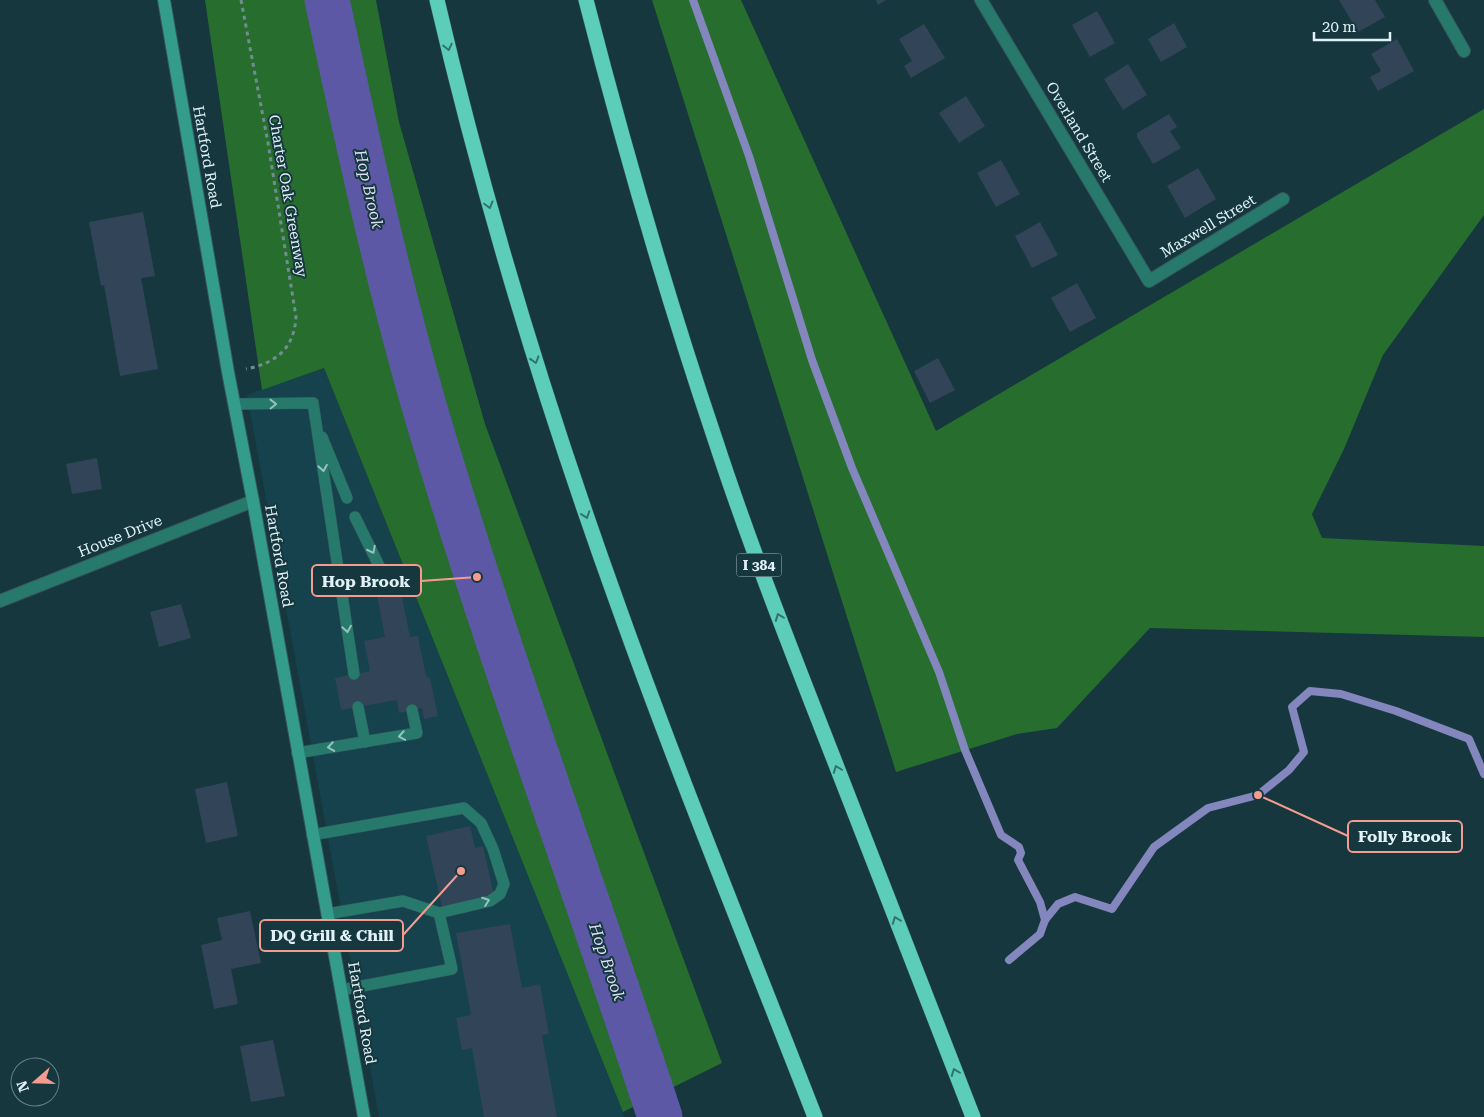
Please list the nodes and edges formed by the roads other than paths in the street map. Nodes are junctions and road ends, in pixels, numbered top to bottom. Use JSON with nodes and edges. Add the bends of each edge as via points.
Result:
{"nodes":[{"id":1,"x":164,"y":0,"type":"edge"},
{"id":2,"x":436,"y":0,"type":"edge"},
{"id":3,"x":586,"y":0,"type":"edge"},
{"id":4,"x":981,"y":0,"type":"edge"},
{"id":5,"x":1435,"y":0,"type":"edge"},
{"id":6,"x":1464,"y":51,"type":"dead end"},
{"id":7,"x":1283,"y":199,"type":"dead end"},
{"id":8,"x":1149,"y":281,"type":"joint"},
{"id":9,"x":234,"y":404,"type":"junction"},
{"id":10,"x":315,"y":419,"type":"junction"},
{"id":11,"x":347,"y":498,"type":"dead end"},
{"id":12,"x":253,"y":501,"type":"junction"},
{"id":13,"x":355,"y":517,"type":"dead end"},
{"id":14,"x":388,"y":584,"type":"dead end"},
{"id":15,"x":0,"y":601,"type":"edge"},
{"id":16,"x":354,"y":674,"type":"dead end"},
{"id":17,"x":358,"y":707,"type":"dead end"},
{"id":18,"x":412,"y":710,"type":"dead end"},
{"id":19,"x":365,"y":742,"type":"junction"},
{"id":20,"x":297,"y":753,"type":"junction"},
{"id":21,"x":312,"y":836,"type":"junction"},
{"id":22,"x":439,"y":913,"type":"junction"},
{"id":23,"x":327,"y":914,"type":"junction"},
{"id":24,"x":341,"y":990,"type":"junction"},
{"id":25,"x":364,"y":1117,"type":"edge"},
{"id":26,"x":815,"y":1117,"type":"edge"},
{"id":27,"x":972,"y":1117,"type":"edge"}],
"edges":[{"from":1,"to":9,"type":"main road","name":"Hartford Road"},
{"from":2,"to":26,"type":"highway","one_way":true,"via":[[494,221],[563,448],[647,684]]},
{"from":27,"to":3,"type":"highway","number":"I 384","one_way":true,"via":[[789,644],[715,442],[647,226]]},
{"from":4,"to":8,"type":"street","name":"Overland Street"},
{"from":5,"to":6,"type":"street"},
{"from":7,"to":8,"type":"street","name":"Maxwell Street"},
{"from":9,"to":10,"type":"lane","one_way":true,"via":[[313,403]]},
{"from":9,"to":12,"type":"main road","name":"Hartford Road"},
{"from":10,"to":11,"type":"lane"},
{"from":10,"to":16,"type":"lane","one_way":true},
{"from":12,"to":15,"type":"street","name":"House Drive"},
{"from":12,"to":20,"type":"main road","name":"Hartford Road"},
{"from":13,"to":14,"type":"lane","one_way":true},
{"from":17,"to":19,"type":"lane"},
{"from":18,"to":19,"type":"lane","one_way":true,"via":[[417,733]]},
{"from":19,"to":20,"type":"lane","one_way":true},
{"from":20,"to":21,"type":"main road","name":"Hartford Road"},
{"from":22,"to":21,"type":"lane","one_way":true,"via":[[490,901],[500,894],[504,884],[481,823],[464,808]]},
{"from":21,"to":23,"type":"main road","name":"Hartford Road"},
{"from":22,"to":23,"type":"lane","via":[[403,901]]},
{"from":22,"to":24,"type":"lane","via":[[452,969]]},
{"from":23,"to":24,"type":"main road","name":"Hartford Road"},
{"from":24,"to":25,"type":"main road","name":"Hartford Road"}]}
